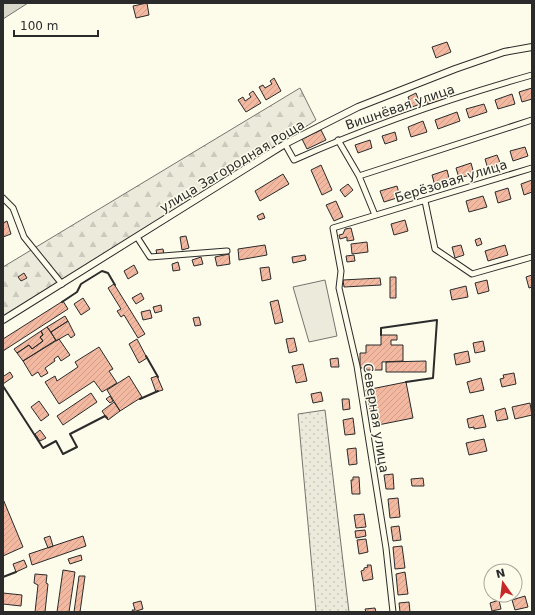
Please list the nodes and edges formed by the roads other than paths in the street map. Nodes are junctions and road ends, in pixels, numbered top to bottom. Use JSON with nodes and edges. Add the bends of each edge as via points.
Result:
{"nodes":[{"id":1,"x":532,"y":47,"type":"edge"},
{"id":2,"x":532,"y":75,"type":"edge"},
{"id":3,"x":532,"y":120,"type":"edge"},
{"id":4,"x":338,"y":140,"type":"junction"},
{"id":5,"x":285,"y":144,"type":"junction"},
{"id":6,"x":532,"y":168,"type":"edge"},
{"id":7,"x":359,"y":176,"type":"junction"},
{"id":8,"x":3,"y":198,"type":"edge"},
{"id":9,"x":425,"y":201,"type":"junction"},
{"id":10,"x":375,"y":215,"type":"junction"},
{"id":11,"x":333,"y":228,"type":"joint"},
{"id":12,"x":137,"y":237,"type":"junction"},
{"id":13,"x":227,"y":251,"type":"dead end"},
{"id":14,"x":532,"y":257,"type":"edge"},
{"id":15,"x":62,"y":284,"type":"junction"},
{"id":16,"x":3,"y":320,"type":"edge"},
{"id":17,"x":393,"y":612,"type":"edge"}],
"edges":[{"from":1,"to":5,"type":"street","name":"улица Загородная Роща","via":[[504,52],[358,107]]},
{"from":2,"to":4,"type":"street","name":"Вишнёвая улица"},
{"from":3,"to":7,"type":"street"},
{"from":4,"to":5,"type":"street","name":"Вишнёвая улица","via":[[294,160]]},
{"from":4,"to":7,"type":"street"},
{"from":5,"to":12,"type":"street","name":"улица Загородная Роща"},
{"from":6,"to":9,"type":"street","name":"Берёзовая улица"},
{"from":7,"to":10,"type":"street"},
{"from":8,"to":15,"type":"street","via":[[13,208],[24,237]]},
{"from":9,"to":10,"type":"street","name":"Берёзовая улица"},
{"from":9,"to":14,"type":"street","via":[[435,249],[472,274]]},
{"from":10,"to":11,"type":"street","name":"Берёзовая улица"},
{"from":11,"to":17,"type":"street","name":"Северная улица","via":[[341,270],[339,288],[358,366],[385,541]]},
{"from":12,"to":13,"type":"street","via":[[150,257]]},
{"from":12,"to":15,"type":"street","name":"улица Загородная Роща"},
{"from":15,"to":16,"type":"street","name":"улица Загородная Роща"}]}
